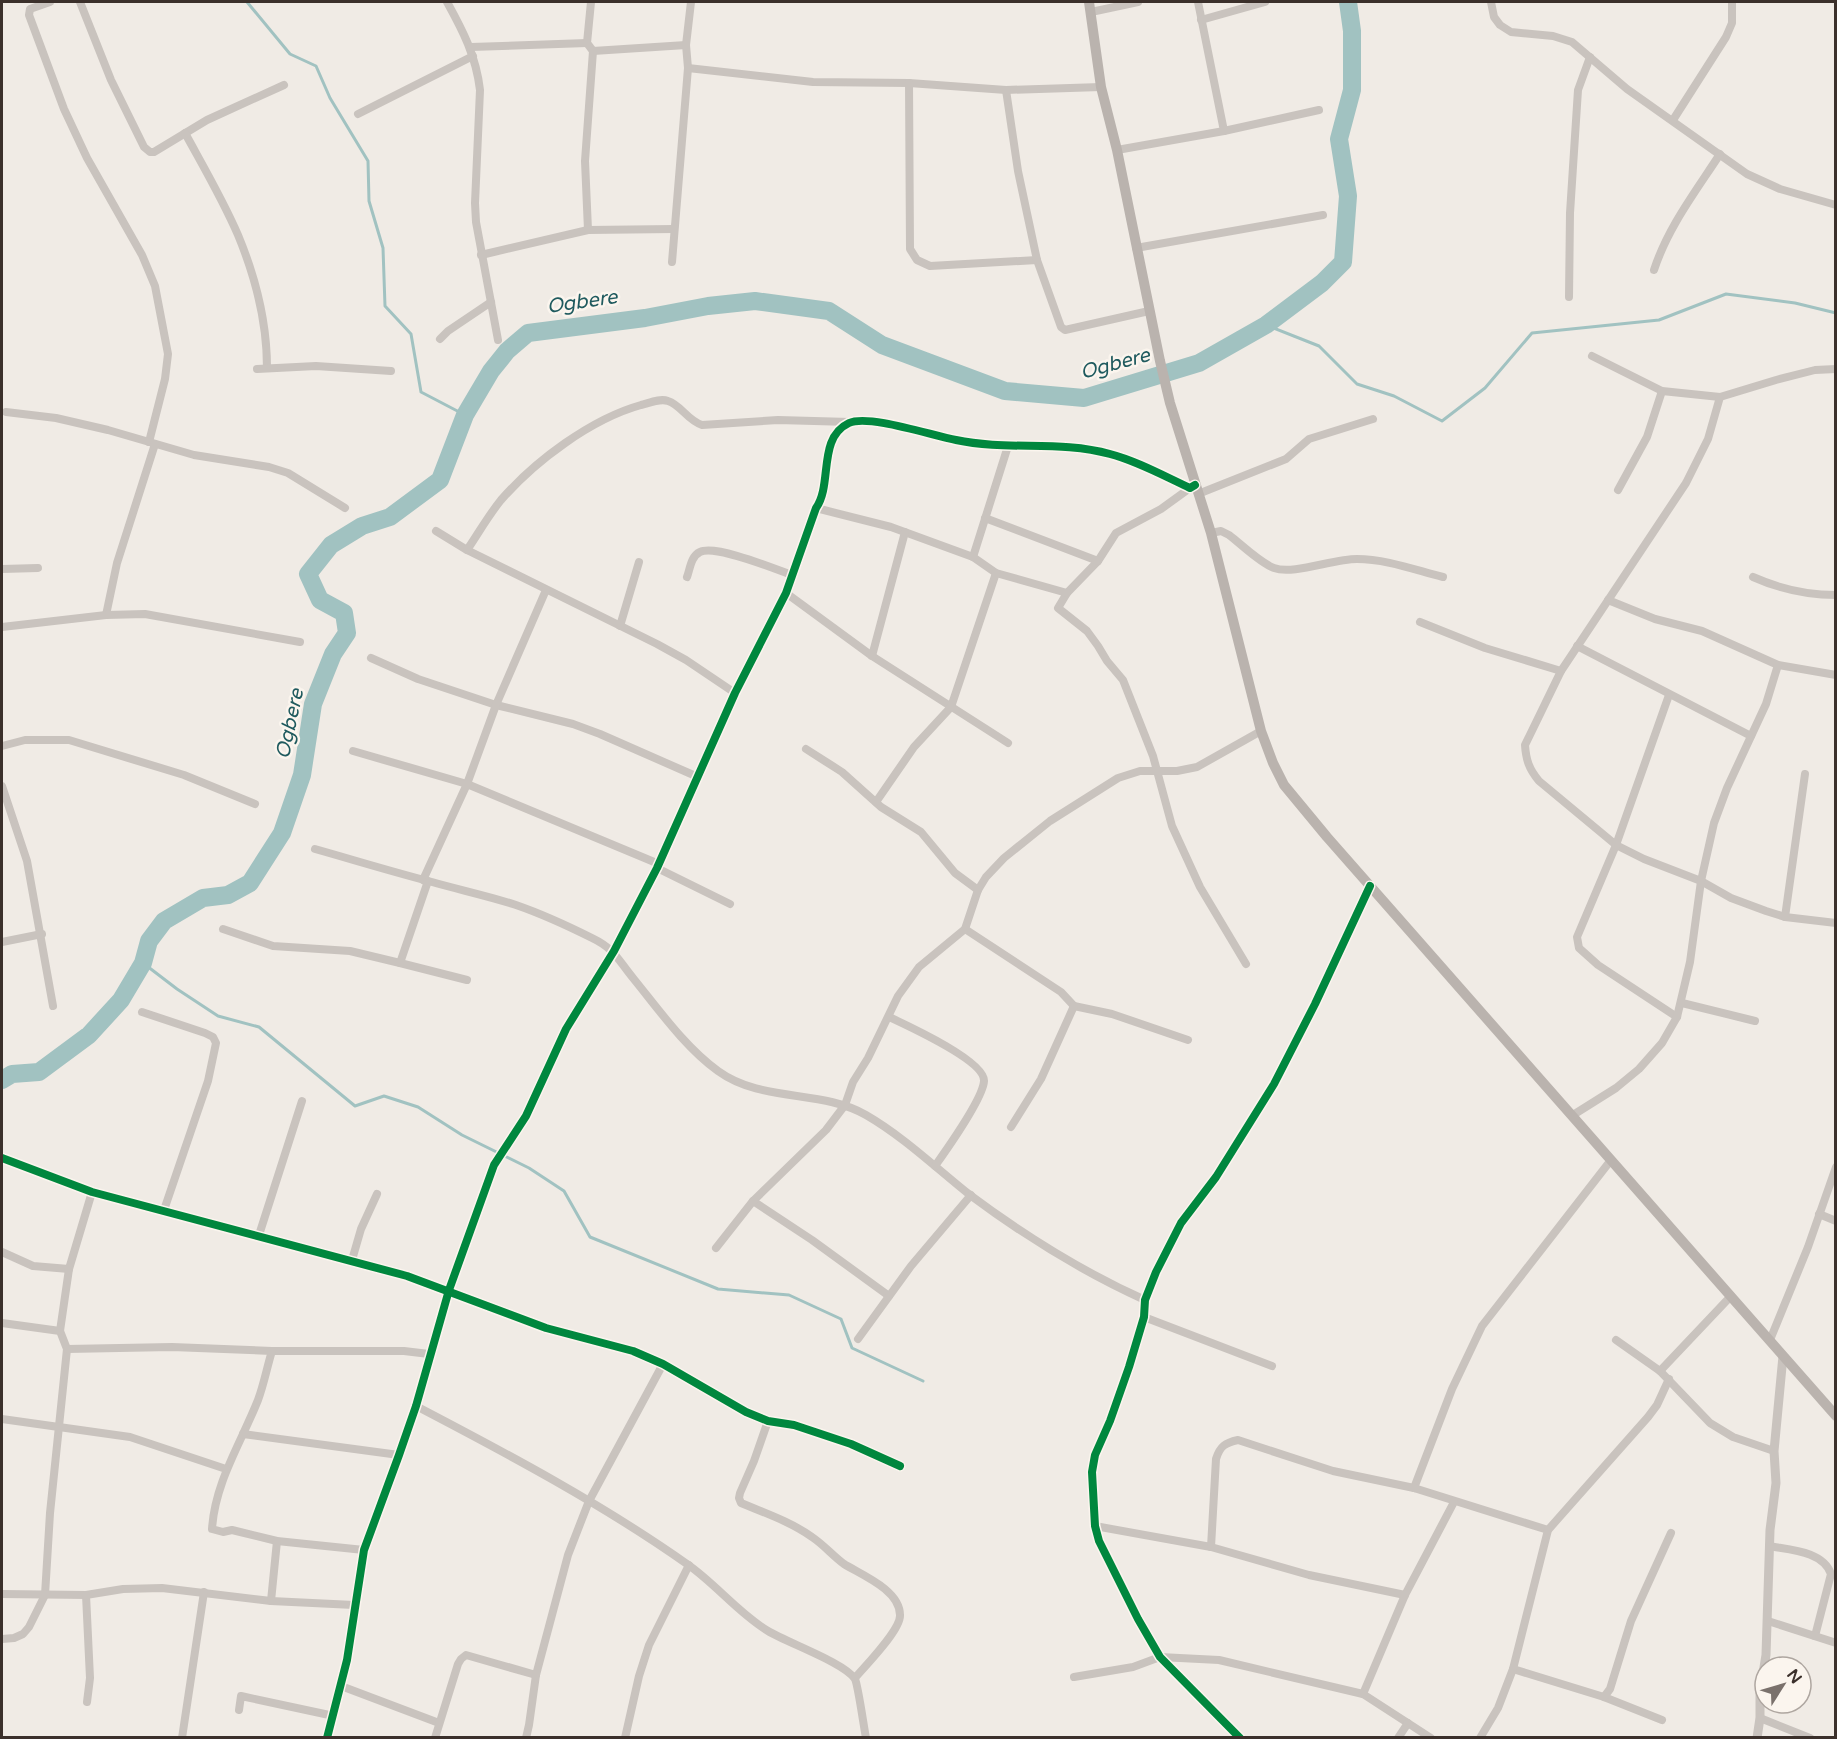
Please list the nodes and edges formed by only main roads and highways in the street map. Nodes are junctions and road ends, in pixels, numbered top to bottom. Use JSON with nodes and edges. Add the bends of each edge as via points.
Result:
{"nodes":[{"id":1,"x":1090,"y":7,"type":"edge"},
{"id":2,"x":1836,"y":1416,"type":"edge"}],
"edges":[{"from":1,"to":2,"type":"main road","via":[[1101,87],[1160,362],[1211,533],[1272,763],[1284,784],[1370,886]]}]}
